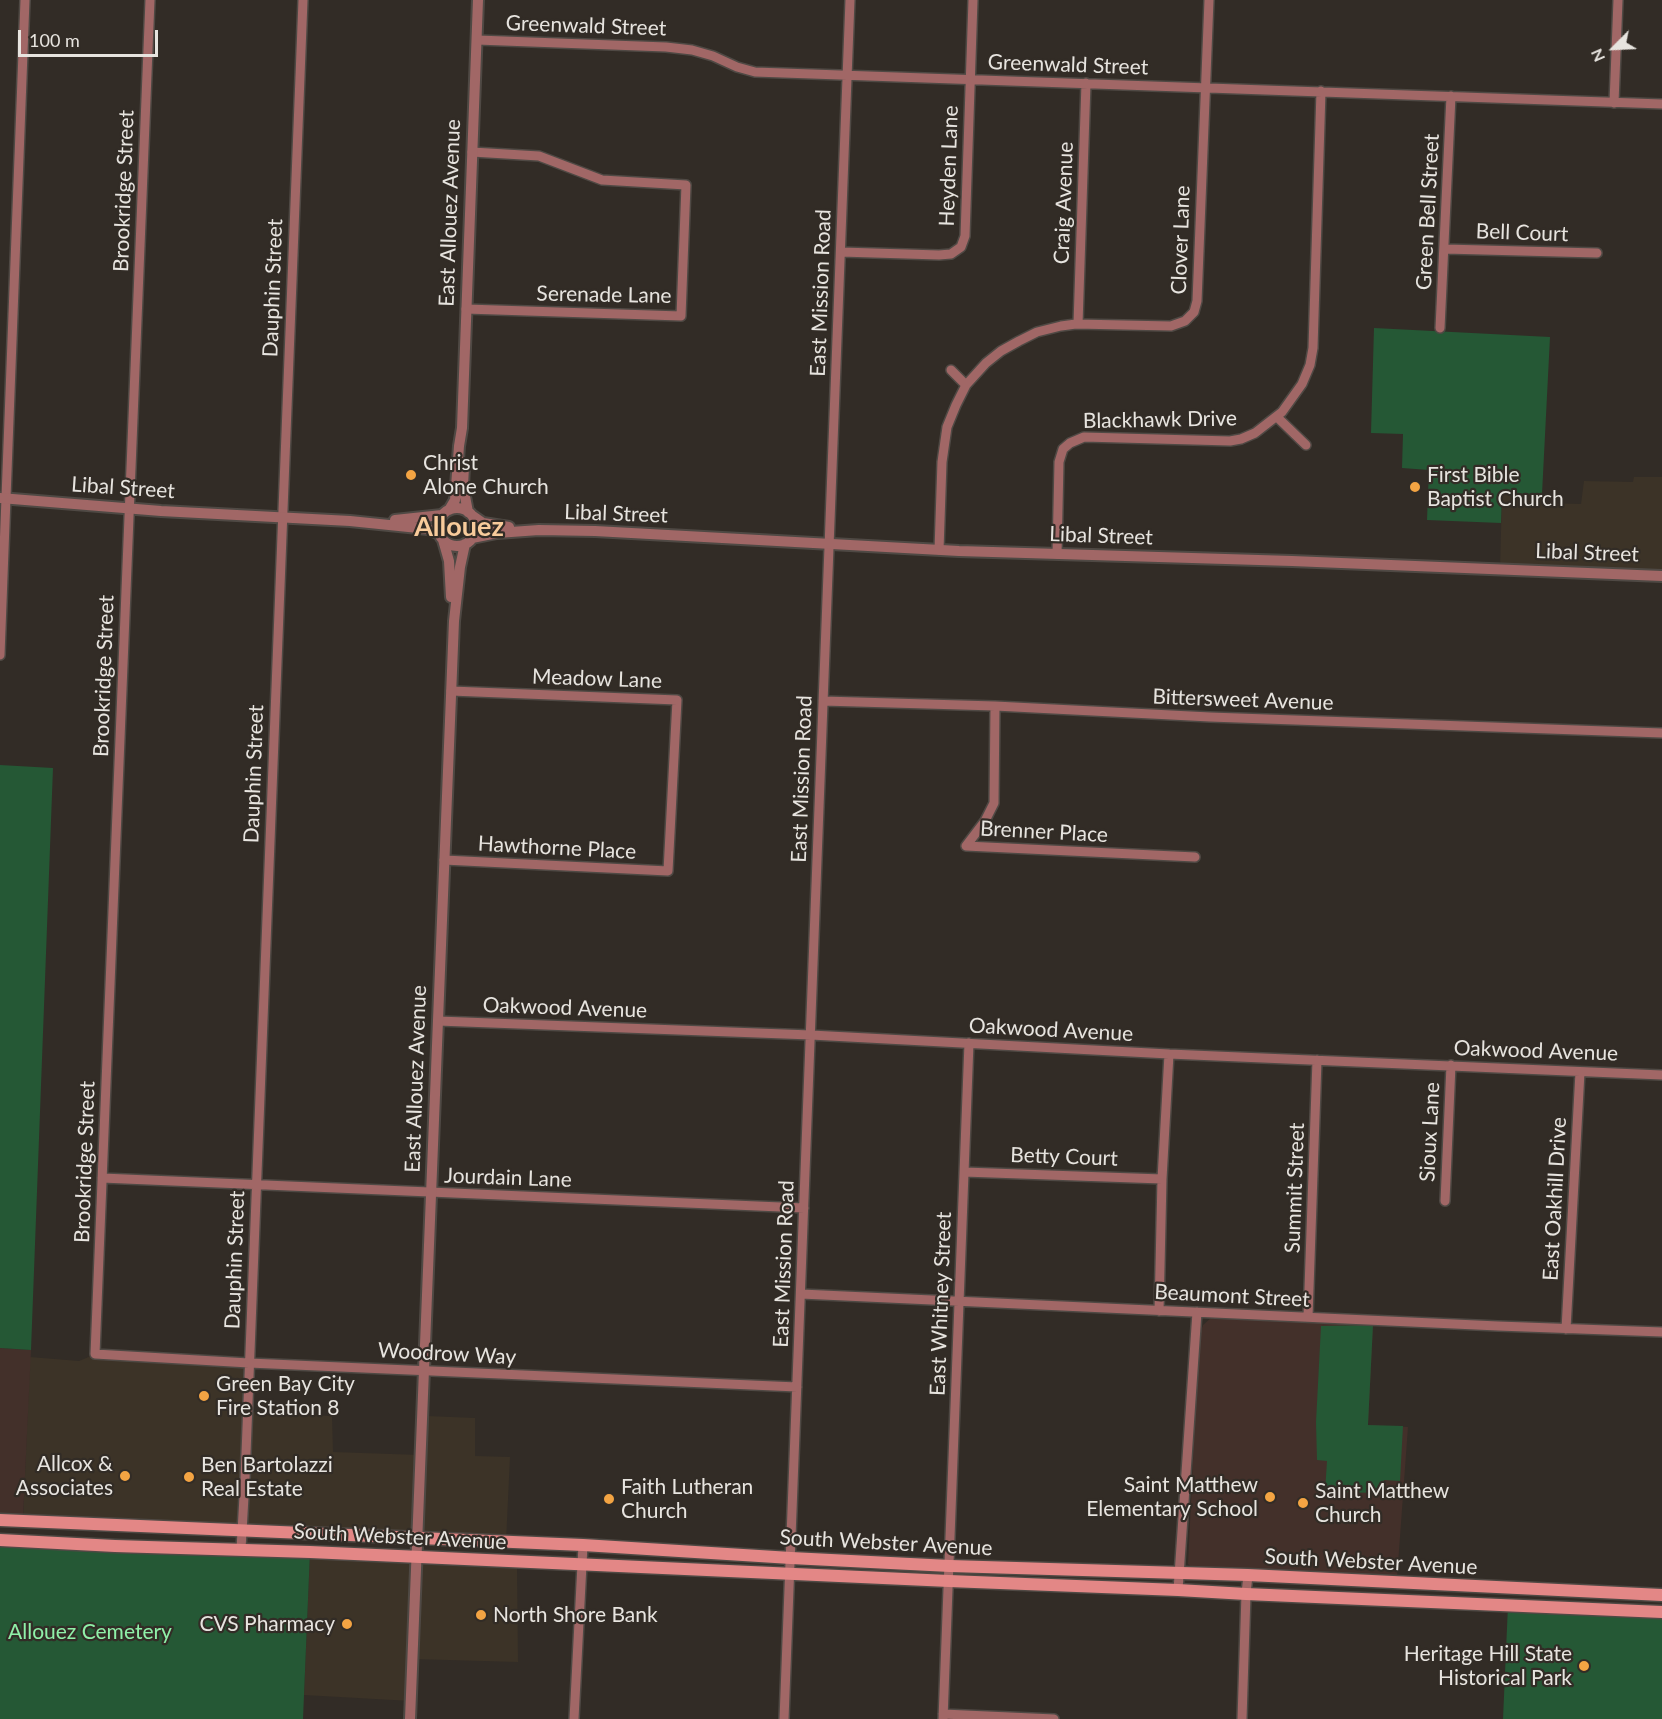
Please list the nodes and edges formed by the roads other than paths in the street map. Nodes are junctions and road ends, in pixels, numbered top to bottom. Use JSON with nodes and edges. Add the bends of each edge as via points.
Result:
{"nodes":[{"id":1,"x":25,"y":0,"type":"edge"},
{"id":2,"x":150,"y":0,"type":"edge"},
{"id":3,"x":303,"y":0,"type":"edge"},
{"id":4,"x":478,"y":0,"type":"edge"},
{"id":5,"x":850,"y":0,"type":"edge"},
{"id":6,"x":973,"y":0,"type":"edge"},
{"id":7,"x":1209,"y":0,"type":"edge"},
{"id":8,"x":1618,"y":0,"type":"edge"},
{"id":9,"x":477,"y":40,"type":"junction"},
{"id":10,"x":847,"y":75,"type":"junction"},
{"id":11,"x":970,"y":79,"type":"junction"},
{"id":12,"x":1086,"y":83,"type":"junction"},
{"id":13,"x":1205,"y":87,"type":"junction"},
{"id":14,"x":1321,"y":91,"type":"junction"},
{"id":15,"x":1451,"y":96,"type":"junction"},
{"id":16,"x":1614,"y":103,"type":"junction"},
{"id":17,"x":1662,"y":104,"type":"edge"},
{"id":18,"x":472,"y":152,"type":"junction"},
{"id":19,"x":1445,"y":249,"type":"junction"},
{"id":20,"x":841,"y":252,"type":"junction"},
{"id":21,"x":1598,"y":253,"type":"dead end"},
{"id":22,"x":466,"y":309,"type":"junction"},
{"id":23,"x":1078,"y":324,"type":"junction"},
{"id":24,"x":1440,"y":328,"type":"dead end"},
{"id":25,"x":951,"y":370,"type":"dead end"},
{"id":26,"x":966,"y":385,"type":"junction"},
{"id":27,"x":1277,"y":417,"type":"junction"},
{"id":28,"x":462,"y":428,"type":"junction"},
{"id":29,"x":1306,"y":445,"type":"dead end"},
{"id":30,"x":3,"y":498,"type":"edge"},
{"id":31,"x":129,"y":509,"type":"junction"},
{"id":32,"x":446,"y":513,"type":"junction"},
{"id":33,"x":470,"y":514,"type":"junction"},
{"id":34,"x":282,"y":518,"type":"junction"},
{"id":35,"x":350,"y":521,"type":"junction"},
{"id":36,"x":539,"y":530,"type":"junction"},
{"id":37,"x":441,"y":537,"type":"junction"},
{"id":38,"x":469,"y":541,"type":"junction"},
{"id":39,"x":829,"y":544,"type":"junction"},
{"id":40,"x":939,"y":550,"type":"junction"},
{"id":41,"x":1057,"y":554,"type":"junction"},
{"id":42,"x":1662,"y":576,"type":"edge"},
{"id":43,"x":454,"y":621,"type":"junction"},
{"id":44,"x":0,"y":655,"type":"edge"},
{"id":45,"x":451,"y":691,"type":"junction"},
{"id":46,"x":823,"y":701,"type":"junction"},
{"id":47,"x":995,"y":706,"type":"junction"},
{"id":48,"x":1662,"y":733,"type":"edge"},
{"id":49,"x":1195,"y":857,"type":"dead end"},
{"id":50,"x":444,"y":860,"type":"junction"},
{"id":51,"x":668,"y":872,"type":"joint"},
{"id":52,"x":438,"y":1021,"type":"junction"},
{"id":53,"x":811,"y":1035,"type":"junction"},
{"id":54,"x":969,"y":1043,"type":"junction"},
{"id":55,"x":1169,"y":1054,"type":"junction"},
{"id":56,"x":1317,"y":1060,"type":"junction"},
{"id":57,"x":1451,"y":1065,"type":"junction"},
{"id":58,"x":1580,"y":1072,"type":"junction"},
{"id":59,"x":1662,"y":1075,"type":"edge"},
{"id":60,"x":964,"y":1172,"type":"junction"},
{"id":61,"x":102,"y":1178,"type":"junction"},
{"id":62,"x":1162,"y":1179,"type":"junction"},
{"id":63,"x":256,"y":1185,"type":"junction"},
{"id":64,"x":431,"y":1193,"type":"junction"},
{"id":65,"x":1445,"y":1201,"type":"dead end"},
{"id":66,"x":804,"y":1208,"type":"junction"},
{"id":67,"x":801,"y":1294,"type":"junction"},
{"id":68,"x":959,"y":1301,"type":"junction"},
{"id":69,"x":1159,"y":1311,"type":"junction"},
{"id":70,"x":1197,"y":1312,"type":"junction"},
{"id":71,"x":1308,"y":1317,"type":"junction"},
{"id":72,"x":1566,"y":1329,"type":"junction"},
{"id":73,"x":1662,"y":1332,"type":"edge"},
{"id":74,"x":96,"y":1354,"type":"joint"},
{"id":75,"x":249,"y":1363,"type":"junction"},
{"id":76,"x":424,"y":1371,"type":"junction"},
{"id":77,"x":797,"y":1387,"type":"junction"},
{"id":78,"x":0,"y":1520,"type":"edge"},
{"id":79,"x":242,"y":1532,"type":"junction"},
{"id":80,"x":418,"y":1538,"type":"junction"},
{"id":81,"x":0,"y":1540,"type":"edge"},
{"id":82,"x":583,"y":1545,"type":"junction"},
{"id":83,"x":241,"y":1549,"type":"junction"},
{"id":84,"x":417,"y":1557,"type":"junction"},
{"id":85,"x":791,"y":1558,"type":"junction"},
{"id":86,"x":582,"y":1565,"type":"junction"},
{"id":87,"x":950,"y":1566,"type":"junction"},
{"id":88,"x":1178,"y":1573,"type":"junction"},
{"id":89,"x":790,"y":1574,"type":"junction"},
{"id":90,"x":1248,"y":1575,"type":"junction"},
{"id":91,"x":949,"y":1581,"type":"junction"},
{"id":92,"x":1178,"y":1590,"type":"junction"},
{"id":93,"x":1246,"y":1594,"type":"junction"},
{"id":94,"x":1662,"y":1595,"type":"edge"},
{"id":95,"x":1662,"y":1612,"type":"edge"},
{"id":96,"x":943,"y":1717,"type":"edge"},
{"id":97,"x":410,"y":1719,"type":"edge"},
{"id":98,"x":574,"y":1719,"type":"edge"},
{"id":99,"x":784,"y":1719,"type":"edge"},
{"id":100,"x":1054,"y":1719,"type":"edge"},
{"id":101,"x":1242,"y":1719,"type":"edge"}],
"edges":[{"from":1,"to":30,"type":"street"},
{"from":2,"to":31,"type":"street","name":"Brookridge Street"},
{"from":3,"to":34,"type":"street","name":"Dauphin Street"},
{"from":4,"to":9,"type":"street","name":"East Allouez Avenue"},
{"from":5,"to":10,"type":"street","name":"East Mission Road"},
{"from":6,"to":11,"type":"street","name":"Heyden Lane"},
{"from":7,"to":13,"type":"street","name":"Clover Lane"},
{"from":8,"to":16,"type":"street"},
{"from":9,"to":10,"type":"street","name":"Greenwald Street","via":[[666,47],[692,50],[755,72]]},
{"from":9,"to":18,"type":"street","name":"East Allouez Avenue"},
{"from":10,"to":11,"type":"street","name":"Greenwald Street"},
{"from":10,"to":20,"type":"street","name":"East Mission Road"},
{"from":11,"to":12,"type":"street","name":"Greenwald Street"},
{"from":11,"to":20,"type":"street","name":"Heyden Lane","via":[[965,236],[961,247],[951,254],[939,255]]},
{"from":12,"to":13,"type":"street","name":"Greenwald Street"},
{"from":12,"to":23,"type":"street","name":"Craig Avenue"},
{"from":13,"to":14,"type":"street","name":"Greenwald Street"},
{"from":13,"to":23,"type":"street","name":"Clover Lane","via":[[1194,312],[1185,321],[1171,326]]},
{"from":14,"to":15,"type":"street","name":"Greenwald Street"},
{"from":14,"to":27,"type":"street","name":"Blackhawk Drive","via":[[1313,348],[1302,384]]},
{"from":15,"to":16,"type":"street","name":"Greenwald Street"},
{"from":15,"to":19,"type":"street","name":"Green Bell Street"},
{"from":16,"to":17,"type":"street","name":"Greenwald Street"},
{"from":18,"to":22,"type":"street","name":"East Allouez Avenue"},
{"from":18,"to":22,"type":"street","name":"Serenade Lane","via":[[539,156],[602,180],[686,185],[681,316]]},
{"from":19,"to":21,"type":"street","name":"Bell Court"},
{"from":19,"to":24,"type":"street","name":"Green Bell Street"},
{"from":20,"to":39,"type":"street","name":"East Mission Road"},
{"from":22,"to":28,"type":"street","name":"East Allouez Avenue"},
{"from":23,"to":26,"type":"street","name":"Clover Lane","via":[[1046,329],[1011,345],[986,363]]},
{"from":25,"to":26,"type":"street"},
{"from":26,"to":40,"type":"street","name":"Clover Lane","via":[[944,440]]},
{"from":27,"to":29,"type":"street"},
{"from":27,"to":41,"type":"street","name":"Blackhawk Drive","via":[[1255,432],[1230,441],[1084,437],[1073,440],[1063,449],[1059,462]]},
{"from":28,"to":32,"type":"street","name":"East Allouez Avenue","via":[[455,500]]},
{"from":28,"to":33,"type":"street","name":"East Allouez Avenue","via":[[464,486]]},
{"from":30,"to":31,"type":"street","name":"Libal Street"},
{"from":30,"to":44,"type":"street"},
{"from":31,"to":34,"type":"street","name":"Libal Street"},
{"from":31,"to":61,"type":"street","name":"Brookridge Street"},
{"from":32,"to":33,"type":"street","via":[[459,508]]},
{"from":32,"to":35,"type":"street","name":"Libal Street","via":[[424,518]]},
{"from":32,"to":37,"type":"street","via":[[439,521]]},
{"from":33,"to":36,"type":"street","name":"Libal Street","via":[[491,525]]},
{"from":33,"to":38,"type":"street","via":[[476,527]]},
{"from":34,"to":35,"type":"street","name":"Libal Street"},
{"from":34,"to":63,"type":"street","name":"Dauphin Street"},
{"from":35,"to":37,"type":"street","name":"Libal Street","via":[[428,529]]},
{"from":36,"to":38,"type":"street","name":"Libal Street","via":[[497,533]]},
{"from":36,"to":39,"type":"street","name":"Libal Street"},
{"from":37,"to":38,"type":"street","via":[[453,546]]},
{"from":37,"to":43,"type":"street","name":"East Allouez Avenue","via":[[449,561]]},
{"from":38,"to":43,"type":"street","name":"East Allouez Avenue","via":[[460,567]]},
{"from":39,"to":40,"type":"street","name":"Libal Street"},
{"from":39,"to":46,"type":"street","name":"East Mission Road"},
{"from":40,"to":41,"type":"street","name":"Libal Street"},
{"from":41,"to":42,"type":"street","name":"Libal Street"},
{"from":43,"to":45,"type":"street","name":"East Allouez Avenue"},
{"from":45,"to":50,"type":"street","name":"East Allouez Avenue"},
{"from":45,"to":51,"type":"street","name":"Meadow Lane","via":[[677,700]]},
{"from":46,"to":47,"type":"street","name":"Bittersweet Avenue"},
{"from":46,"to":53,"type":"street","name":"East Mission Road"},
{"from":47,"to":48,"type":"street","name":"Bittersweet Avenue"},
{"from":47,"to":49,"type":"street","name":"Brenner Place","via":[[994,803],[966,846]]},
{"from":50,"to":51,"type":"street","name":"Hawthorne Place"},
{"from":50,"to":52,"type":"street","name":"East Allouez Avenue"},
{"from":52,"to":53,"type":"street","name":"Oakwood Avenue"},
{"from":52,"to":64,"type":"street","name":"East Allouez Avenue"},
{"from":53,"to":54,"type":"street","name":"Oakwood Avenue"},
{"from":53,"to":66,"type":"street","name":"East Mission Road"},
{"from":54,"to":55,"type":"street","name":"Oakwood Avenue"},
{"from":54,"to":60,"type":"street","name":"East Whitney Street"},
{"from":55,"to":56,"type":"street","name":"Oakwood Avenue"},
{"from":55,"to":62,"type":"street"},
{"from":56,"to":57,"type":"street","name":"Oakwood Avenue"},
{"from":56,"to":71,"type":"street","name":"Summit Street"},
{"from":57,"to":58,"type":"street","name":"Oakwood Avenue"},
{"from":57,"to":65,"type":"street","name":"Sioux Lane"},
{"from":58,"to":59,"type":"street","name":"Oakwood Avenue"},
{"from":58,"to":72,"type":"street","name":"East Oakhill Drive"},
{"from":60,"to":62,"type":"street","name":"Betty Court"},
{"from":60,"to":68,"type":"street","name":"East Whitney Street"},
{"from":61,"to":63,"type":"street","name":"Jourdain Lane"},
{"from":61,"to":74,"type":"street","name":"Brookridge Street"},
{"from":62,"to":69,"type":"street"},
{"from":63,"to":64,"type":"street","name":"Jourdain Lane"},
{"from":63,"to":75,"type":"street","name":"Dauphin Street"},
{"from":64,"to":66,"type":"street","name":"Jourdain Lane"},
{"from":64,"to":76,"type":"street","name":"East Allouez Avenue"},
{"from":66,"to":67,"type":"street","name":"East Mission Road"},
{"from":67,"to":68,"type":"street","name":"Beaumont Street"},
{"from":67,"to":77,"type":"street","name":"East Mission Road"},
{"from":68,"to":69,"type":"street","name":"Beaumont Street"},
{"from":68,"to":87,"type":"street","name":"East Whitney Street"},
{"from":69,"to":70,"type":"street","name":"Beaumont Street"},
{"from":70,"to":71,"type":"street","name":"Beaumont Street"},
{"from":70,"to":88,"type":"street"},
{"from":71,"to":72,"type":"street","name":"Beaumont Street"},
{"from":72,"to":73,"type":"street","name":"Beaumont Street"},
{"from":74,"to":75,"type":"street","name":"Woodrow Way"},
{"from":75,"to":76,"type":"street","name":"Woodrow Way"},
{"from":75,"to":79,"type":"street","name":"Dauphin Street"},
{"from":76,"to":77,"type":"street","name":"Woodrow Way"},
{"from":76,"to":80,"type":"street","name":"East Allouez Avenue"},
{"from":77,"to":85,"type":"street","name":"East Mission Road"},
{"from":78,"to":79,"type":"main road","name":"South Webster Avenue"},
{"from":79,"to":80,"type":"main road","name":"South Webster Avenue"},
{"from":79,"to":83,"type":"street","name":"Dauphin Street"},
{"from":80,"to":82,"type":"main road","name":"South Webster Avenue"},
{"from":80,"to":84,"type":"street","name":"East Allouez Avenue"},
{"from":81,"to":83,"type":"main road","name":"South Webster Avenue"},
{"from":82,"to":85,"type":"main road","name":"South Webster Avenue"},
{"from":82,"to":86,"type":"street"},
{"from":83,"to":84,"type":"main road","name":"South Webster Avenue"},
{"from":84,"to":86,"type":"main road","name":"South Webster Avenue"},
{"from":84,"to":97,"type":"street","name":"East Allouez Avenue"},
{"from":85,"to":87,"type":"main road","name":"South Webster Avenue"},
{"from":85,"to":89,"type":"street","name":"East Mission Road"},
{"from":86,"to":89,"type":"main road","name":"South Webster Avenue"},
{"from":86,"to":98,"type":"street"},
{"from":87,"to":88,"type":"main road","name":"South Webster Avenue"},
{"from":87,"to":91,"type":"street","name":"East Whitney Street"},
{"from":88,"to":90,"type":"main road","name":"South Webster Avenue"},
{"from":88,"to":92,"type":"street"},
{"from":89,"to":91,"type":"main road","name":"South Webster Avenue"},
{"from":89,"to":99,"type":"street","name":"East Mission Road"},
{"from":90,"to":93,"type":"street"},
{"from":90,"to":94,"type":"main road","name":"South Webster Avenue"},
{"from":91,"to":92,"type":"main road","name":"South Webster Avenue"},
{"from":91,"to":96,"type":"street","name":"East Whitney Street"},
{"from":92,"to":93,"type":"main road","name":"South Webster Avenue"},
{"from":93,"to":95,"type":"main road","name":"South Webster Avenue"},
{"from":93,"to":101,"type":"street"},
{"from":96,"to":100,"type":"street"}]}
